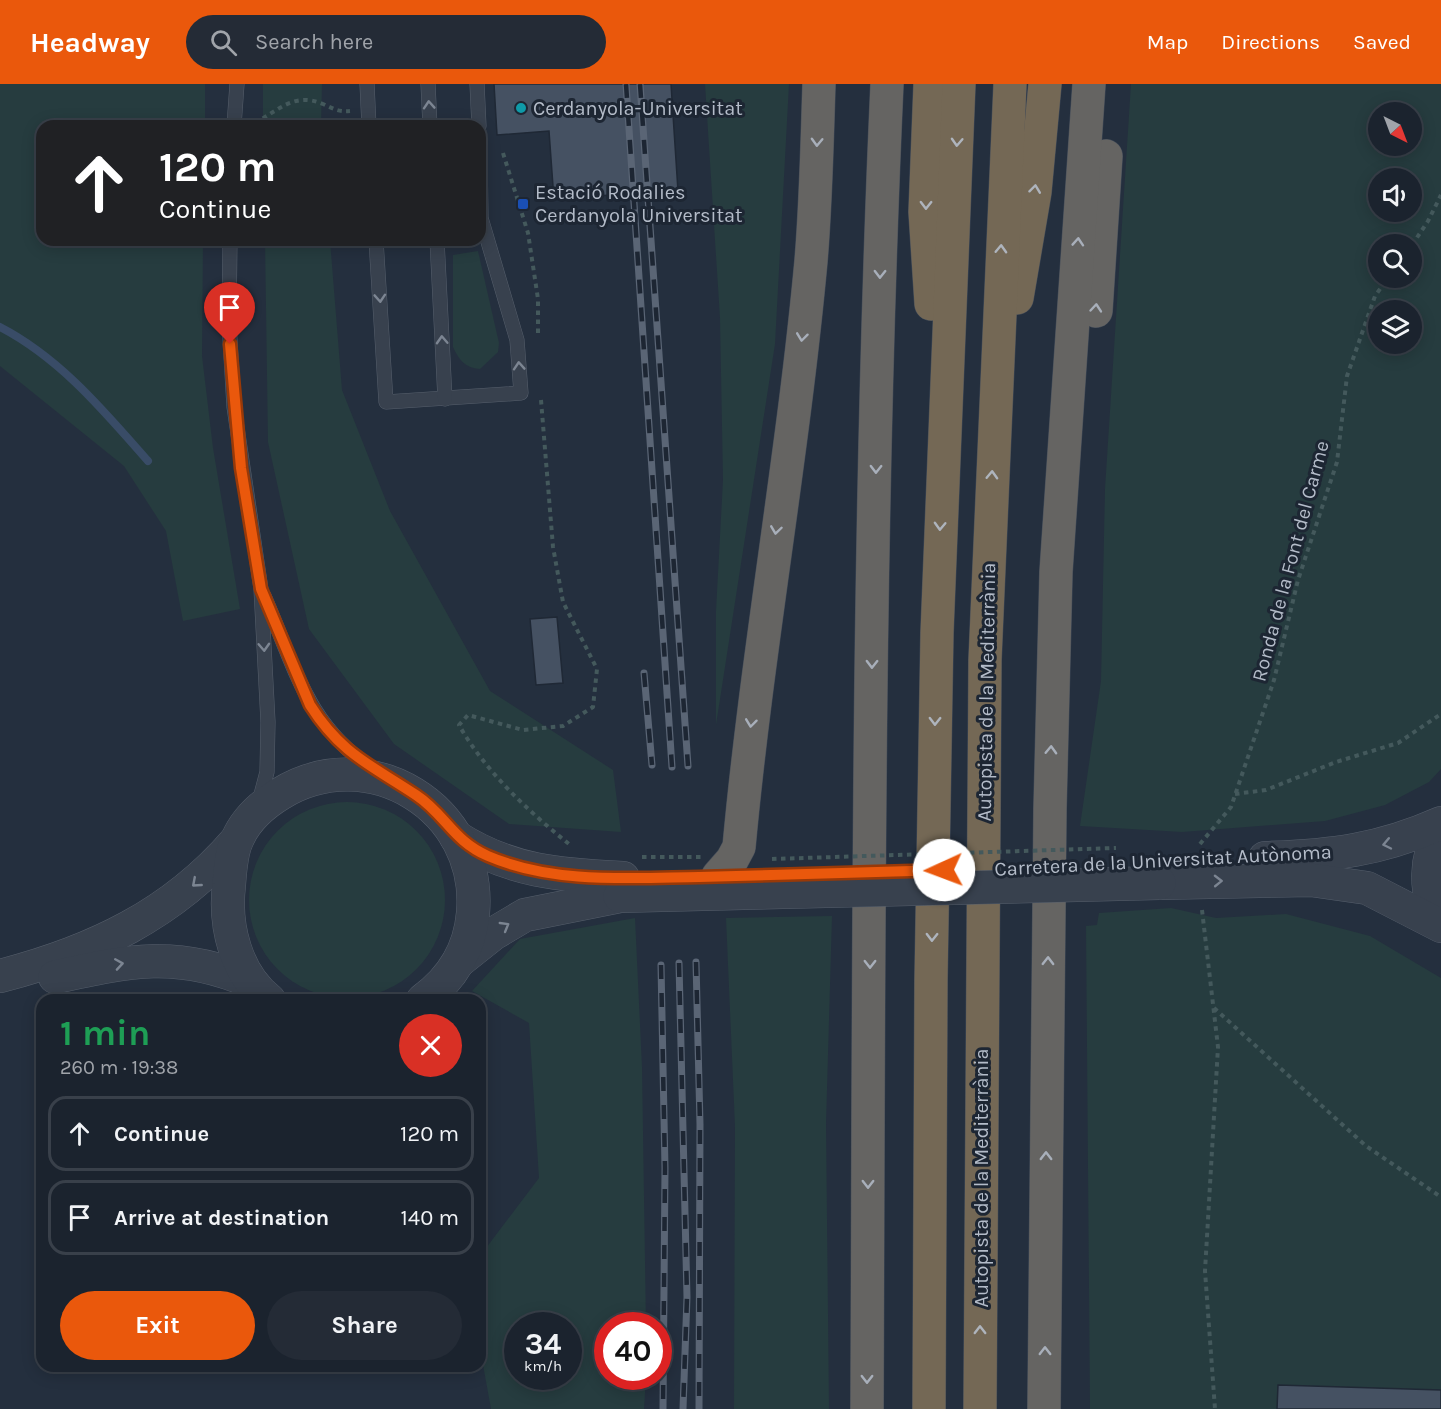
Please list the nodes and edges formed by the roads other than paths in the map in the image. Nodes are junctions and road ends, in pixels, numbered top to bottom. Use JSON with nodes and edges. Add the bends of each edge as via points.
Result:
{"nodes":[{"id":1,"x":237,"y":84,"type":"edge"},
{"id":2,"x":367,"y":84,"type":"edge"},
{"id":3,"x":428,"y":84,"type":"edge"},
{"id":4,"x":477,"y":84,"type":"edge"},
{"id":5,"x":819,"y":84,"type":"edge"},
{"id":6,"x":876,"y":84,"type":"edge"},
{"id":7,"x":887,"y":84,"type":"edge"},
{"id":8,"x":930,"y":84,"type":"edge"},
{"id":9,"x":959,"y":84,"type":"edge"},
{"id":10,"x":1010,"y":84,"type":"edge"},
{"id":11,"x":1045,"y":84,"type":"edge"},
{"id":12,"x":1089,"y":84,"type":"edge"},
{"id":13,"x":1110,"y":84,"type":"edge"},
{"id":14,"x":234,"y":120,"type":"edge"},
{"id":15,"x":369,"y":120,"type":"edge"},
{"id":16,"x":430,"y":120,"type":"edge"},
{"id":17,"x":479,"y":120,"type":"edge"},
{"id":18,"x":881,"y":216,"type":"junction"},
{"id":19,"x":486,"y":235,"type":"edge"},
{"id":20,"x":230,"y":246,"type":"edge"},
{"id":21,"x":376,"y":246,"type":"edge"},
{"id":22,"x":437,"y":246,"type":"edge"},
{"id":23,"x":445,"y":399,"type":"junction"},
{"id":24,"x":993,"y":433,"type":"junction"},
{"id":25,"x":941,"y":488,"type":"junction"},
{"id":26,"x":1056,"y":572,"type":"junction"},
{"id":27,"x":261,"y":589,"type":"junction"},
{"id":28,"x":397,"y":784,"type":"junction"},
{"id":29,"x":256,"y":813,"type":"junction"},
{"id":30,"x":1441,"y":823,"type":"edge"},
{"id":31,"x":1441,"y":829,"type":"edge"},
{"id":32,"x":456,"y":837,"type":"junction"},
{"id":33,"x":236,"y":841,"type":"junction"},
{"id":34,"x":710,"y":867,"type":"junction"},
{"id":35,"x":1158,"y":873,"type":"junction"},
{"id":36,"x":628,"y":877,"type":"junction"},
{"id":37,"x":1441,"y":921,"type":"edge"},
{"id":38,"x":1441,"y":927,"type":"edge"},
{"id":39,"x":459,"y":962,"type":"junction"},
{"id":40,"x":0,"y":976,"type":"edge"},
{"id":41,"x":0,"y":989,"type":"edge"},
{"id":42,"x":259,"y":991,"type":"edge"},
{"id":43,"x":431,"y":994,"type":"edge"},
{"id":44,"x":867,"y":1409,"type":"edge"},
{"id":45,"x":929,"y":1409,"type":"edge"},
{"id":46,"x":980,"y":1409,"type":"edge"},
{"id":47,"x":1044,"y":1409,"type":"edge"}],
"edges":[{"from":1,"to":14,"type":"lane"},
{"from":2,"to":15,"type":"lane"},
{"from":16,"to":3,"type":"lane","one_way":true},
{"from":4,"to":17,"type":"lane"},
{"from":5,"to":34,"type":"highway","one_way":true,"via":[[811,259],[759,656],[739,847],[732,860]]},
{"from":6,"to":18,"type":"highway"},
{"from":7,"to":18,"type":"highway"},
{"from":8,"to":25,"type":"highway","one_way":true,"via":[[925,212]]},
{"from":9,"to":25,"type":"highway","one_way":true},
{"from":24,"to":10,"type":"highway","name":"Autopista de la Mediterrània","one_way":true},
{"from":24,"to":11,"type":"highway","one_way":true,"via":[[1035,192]]},
{"from":26,"to":12,"type":"highway","one_way":true},
{"from":26,"to":13,"type":"highway","one_way":true,"via":[[1078,501],[1102,240]]},
{"from":18,"to":44,"type":"highway","one_way":true,"via":[[870,835]]},
{"from":23,"to":19,"type":"lane","one_way":true,"via":[[521,393],[517,340]]},
{"from":20,"to":27,"type":"lane","via":[[234,407]]},
{"from":21,"to":23,"type":"lane","one_way":true,"via":[[386,402]]},
{"from":23,"to":22,"type":"lane","one_way":true},
{"from":46,"to":24,"type":"highway","name":"Autopista de la Mediterrània","one_way":true,"via":[[985,660]]},
{"from":25,"to":45,"type":"highway","one_way":true,"via":[[931,980]]},
{"from":47,"to":26,"type":"highway","one_way":true},
{"from":27,"to":28,"type":"lane","via":[[321,723],[350,754]]},
{"from":27,"to":29,"type":"lane","one_way":true,"via":[[267,772]]},
{"from":28,"to":29,"type":"street","via":[[361,775],[329,775],[290,788]]},
{"from":28,"to":32,"type":"street","via":[[431,806]]},
{"from":29,"to":33,"type":"street"},
{"from":30,"to":35,"type":"street","name":"Carretera de la Universitat Autònoma","one_way":true,"via":[[1400,841],[1358,850]]},
{"from":31,"to":37,"type":"street","via":[[1431,851],[1427,876],[1431,900]]},
{"from":32,"to":36,"type":"street","name":"Carretera de la Universitat Autònoma","via":[[486,855],[527,869]]},
{"from":32,"to":39,"type":"street","via":[[468,863],[473,892],[470,935]]},
{"from":33,"to":40,"type":"street","one_way":true,"via":[[189,890],[124,930],[83,950]]},
{"from":33,"to":42,"type":"street","via":[[228,890],[229,916],[240,962]]},
{"from":34,"to":35,"type":"street","name":"Carretera de la Universitat Autònoma"},
{"from":34,"to":36,"type":"street","name":"Carretera de la Universitat Autònoma"},
{"from":35,"to":36,"type":"street","name":"Carretera de la Universitat Autònoma","bridge":true},
{"from":35,"to":38,"type":"street","name":"Carretera de la Universitat Autònoma","one_way":true,"via":[[1311,880],[1367,888]]},
{"from":39,"to":36,"type":"street","name":"Carretera de la Universitat Autònoma","one_way":true,"via":[[493,934],[525,915]]},
{"from":39,"to":43,"type":"street","via":[[446,982]]},
{"from":41,"to":42,"type":"street","one_way":true,"via":[[123,963],[173,960],[219,968]]}]}
